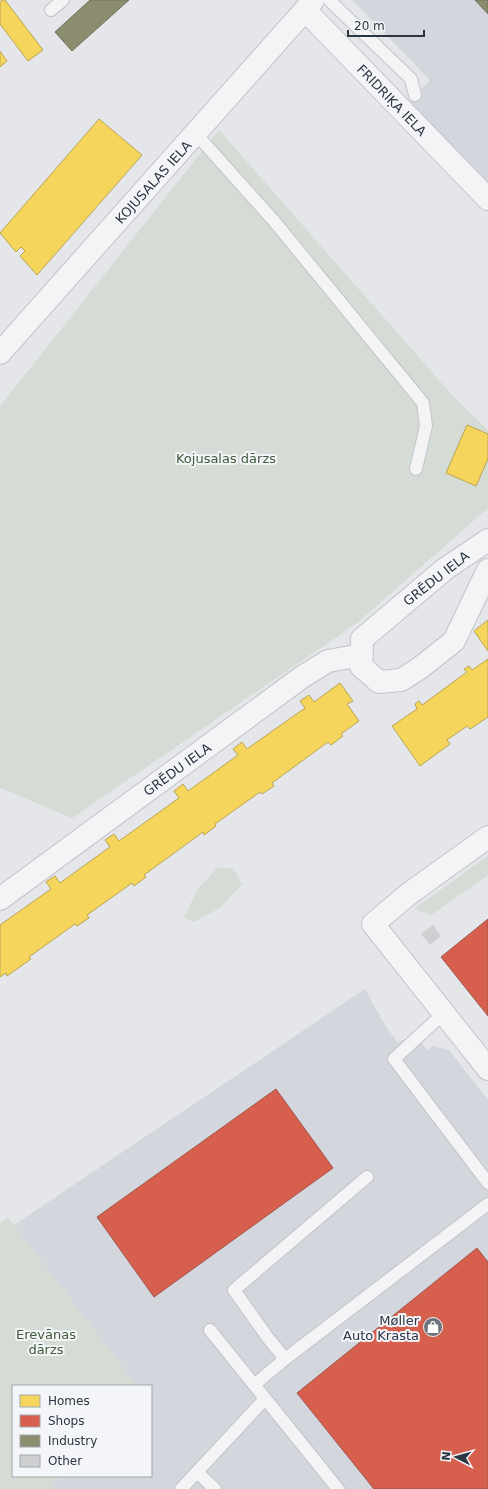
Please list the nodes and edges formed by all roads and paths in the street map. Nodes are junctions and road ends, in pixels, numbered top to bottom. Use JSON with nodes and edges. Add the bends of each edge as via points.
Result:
{"nodes":[{"id":1,"x":63,"y":0,"type":"edge"},
{"id":2,"x":329,"y":0,"type":"edge"},
{"id":3,"x":309,"y":5,"type":"edge"},
{"id":4,"x":51,"y":10,"type":"dead end"},
{"id":5,"x":415,"y":95,"type":"dead end"},
{"id":6,"x":196,"y":134,"type":"junction"},
{"id":7,"x":488,"y":199,"type":"edge"},
{"id":8,"x":0,"y":353,"type":"edge"},
{"id":9,"x":416,"y":469,"type":"dead end"},
{"id":10,"x":488,"y":540,"type":"edge"},
{"id":11,"x":488,"y":570,"type":"edge"},
{"id":12,"x":362,"y":655,"type":"junction"},
{"id":13,"x":488,"y":836,"type":"edge"},
{"id":14,"x":0,"y":899,"type":"edge"},
{"id":15,"x":444,"y":1013,"type":"junction"},
{"id":16,"x":488,"y":1069,"type":"edge"},
{"id":17,"x":367,"y":1177,"type":"dead end"},
{"id":18,"x":488,"y":1183,"type":"edge"},
{"id":19,"x":488,"y":1204,"type":"edge"},
{"id":20,"x":210,"y":1330,"type":"dead end"},
{"id":21,"x":285,"y":1359,"type":"junction"},
{"id":22,"x":254,"y":1385,"type":"junction"},
{"id":23,"x":266,"y":1399,"type":"junction"},
{"id":24,"x":197,"y":1472,"type":"junction"},
{"id":25,"x":181,"y":1489,"type":"edge"},
{"id":26,"x":215,"y":1489,"type":"edge"},
{"id":27,"x":338,"y":1489,"type":"edge"}],
"edges":[{"from":1,"to":4,"type":"lane"},
{"from":2,"to":5,"type":"lane","via":[[411,79]]},
{"from":3,"to":6,"type":"street","name":"KOJUSALAS IELA"},
{"from":3,"to":7,"type":"street","name":"FRIDRIĶA IELA"},
{"from":6,"to":8,"type":"street","name":"KOJUSALAS IELA"},
{"from":6,"to":9,"type":"lane","via":[[274,220],[423,403],[426,426]]},
{"from":10,"to":12,"type":"street","name":"GRĒDU IELA","via":[[445,569],[362,639]]},
{"from":11,"to":12,"type":"street","name":"GRĒDU IELA","via":[[454,641],[420,668],[401,680],[379,682],[361,666]]},
{"from":12,"to":14,"type":"street","name":"GRĒDU IELA","via":[[328,661],[302,677]]},
{"from":13,"to":15,"type":"street","via":[[410,893],[373,924]]},
{"from":15,"to":16,"type":"street"},
{"from":15,"to":18,"type":"lane","via":[[394,1059]]},
{"from":17,"to":21,"type":"lane","via":[[234,1290]]},
{"from":19,"to":21,"type":"lane"},
{"from":20,"to":22,"type":"lane"},
{"from":21,"to":22,"type":"lane"},
{"from":22,"to":23,"type":"lane"},
{"from":23,"to":24,"type":"lane"},
{"from":23,"to":27,"type":"lane"},
{"from":24,"to":25,"type":"lane"},
{"from":24,"to":26,"type":"lane"}]}
